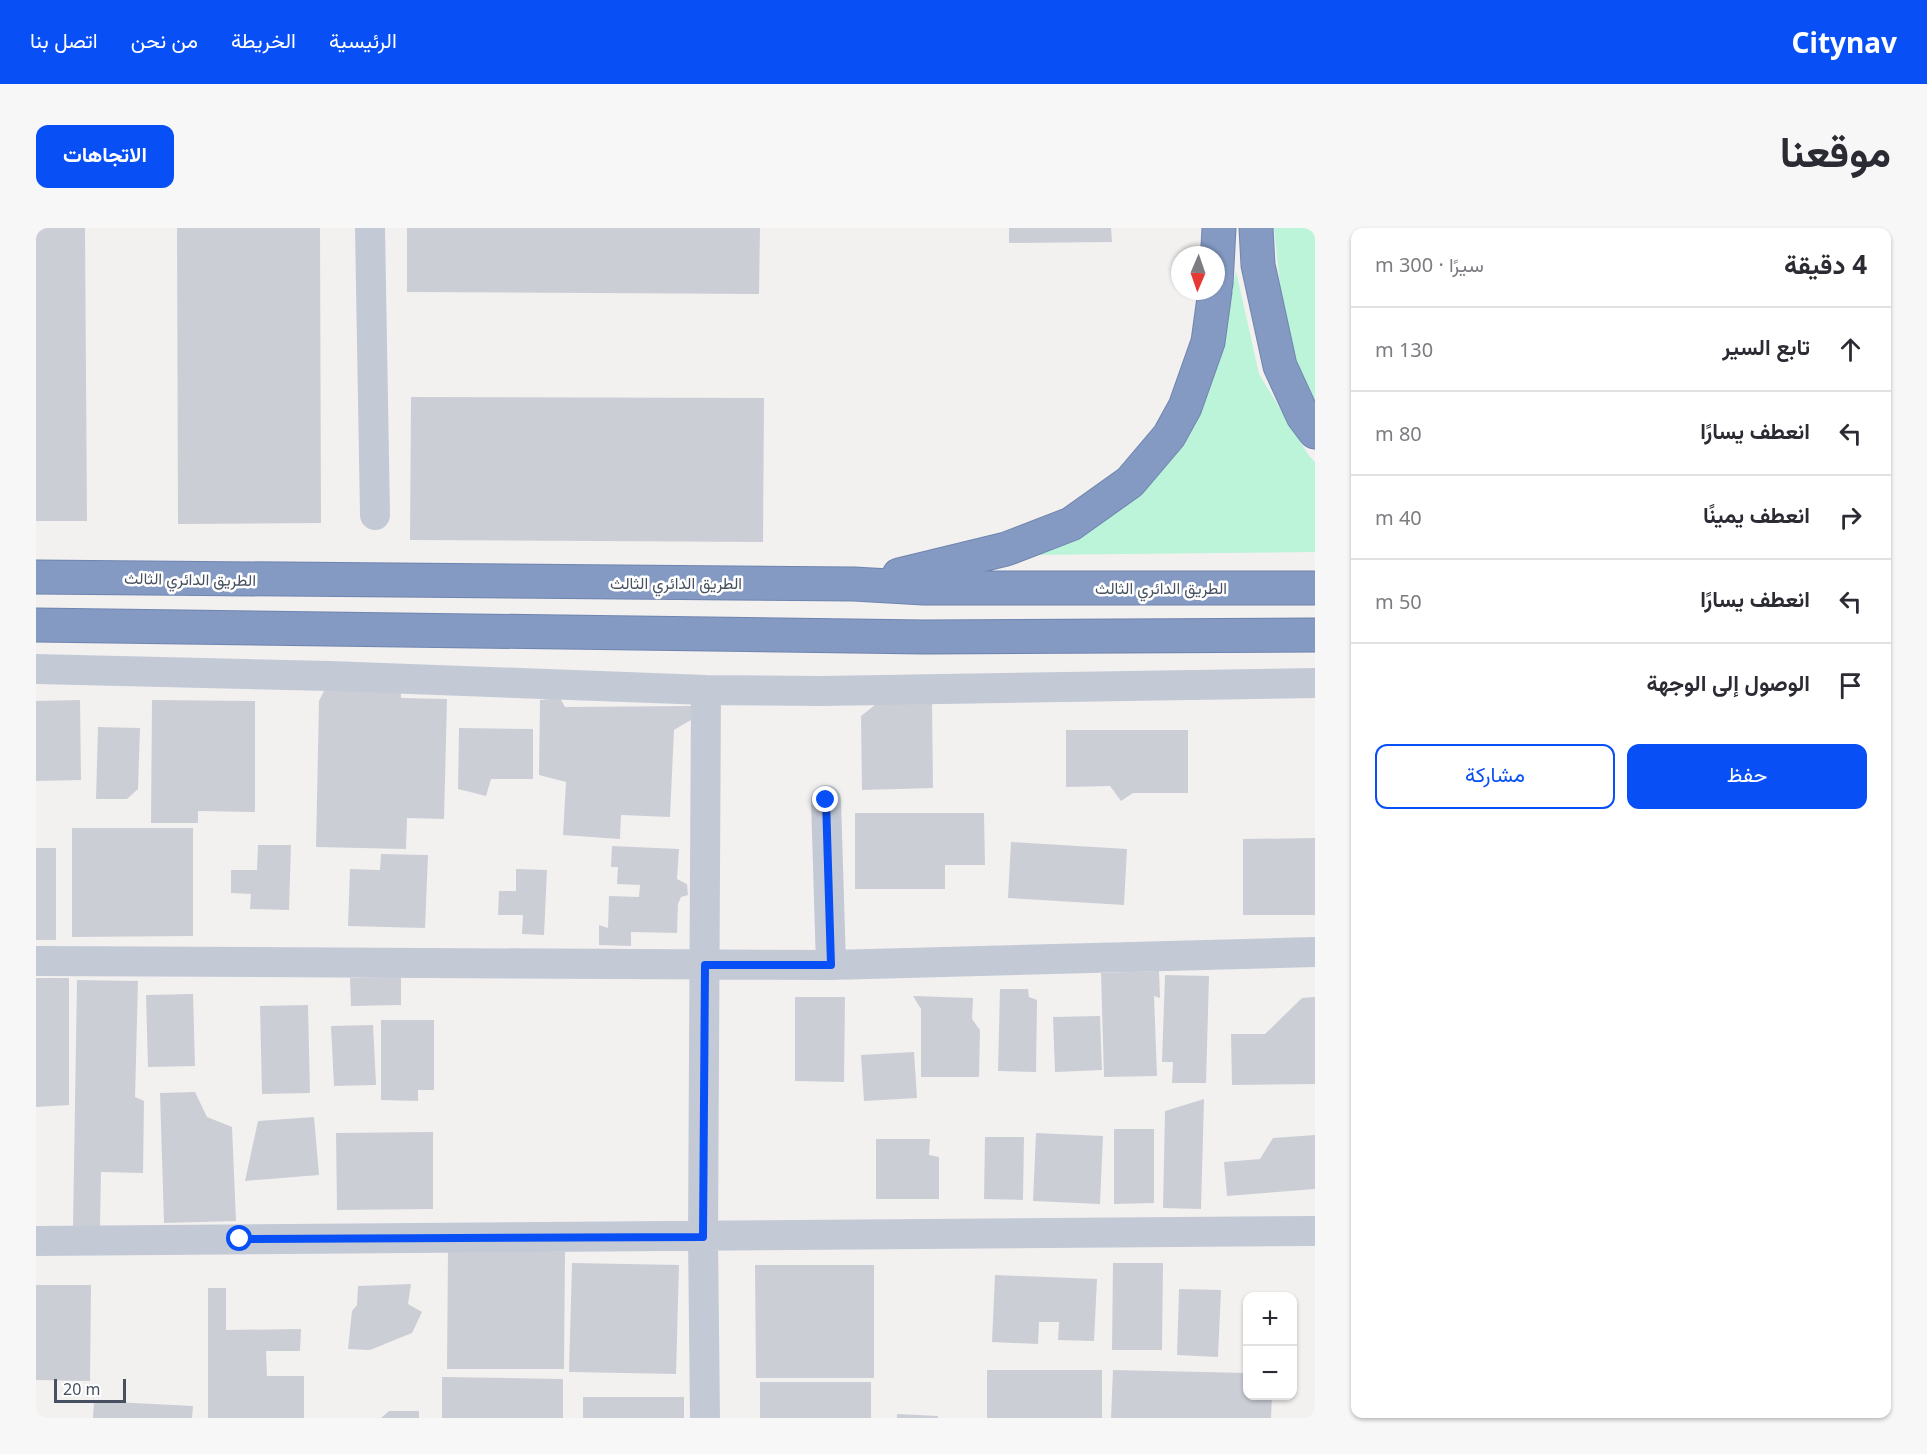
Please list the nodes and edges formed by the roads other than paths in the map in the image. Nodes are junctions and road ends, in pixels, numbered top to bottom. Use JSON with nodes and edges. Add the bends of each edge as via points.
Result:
{"nodes":[{"id":1,"x":370,"y":228,"type":"edge"},
{"id":2,"x":1220,"y":228,"type":"edge"},
{"id":3,"x":1256,"y":228,"type":"edge"},
{"id":4,"x":1219,"y":246,"type":"edge"},
{"id":5,"x":1214,"y":300,"type":"edge"},
{"id":6,"x":1315,"y":432,"type":"edge"},
{"id":7,"x":375,"y":515,"type":"dead end"},
{"id":8,"x":36,"y":577,"type":"edge"},
{"id":9,"x":854,"y":584,"type":"junction"},
{"id":10,"x":1315,"y":588,"type":"edge"},
{"id":11,"x":36,"y":625,"type":"edge"},
{"id":12,"x":1315,"y":635,"type":"edge"},
{"id":13,"x":36,"y":669,"type":"edge"},
{"id":14,"x":1315,"y":683,"type":"edge"},
{"id":15,"x":706,"y":690,"type":"junction"},
{"id":16,"x":826,"y":800,"type":"dead end"},
{"id":17,"x":1315,"y":952,"type":"edge"},
{"id":18,"x":36,"y":961,"type":"edge"},
{"id":19,"x":705,"y":965,"type":"junction"},
{"id":20,"x":831,"y":965,"type":"junction"},
{"id":21,"x":1315,"y":1231,"type":"edge"},
{"id":22,"x":703,"y":1237,"type":"junction"},
{"id":23,"x":36,"y":1241,"type":"edge"},
{"id":24,"x":705,"y":1418,"type":"edge"}],
"edges":[{"from":1,"to":7,"type":"street"},
{"from":2,"to":4,"type":"highway"},
{"from":3,"to":6,"type":"highway","via":[[1258,265],[1280,366],[1303,416]]},
{"from":5,"to":9,"type":"highway","via":[[1208,342],[1185,407],[1169,436],[1130,482],[1071,524],[1006,549]]},
{"from":8,"to":9,"type":"highway","name":"الطريق الدائري الثالث"},
{"from":9,"to":10,"type":"highway","name":"الطريق الدائري الثالث","via":[[924,588]]},
{"from":11,"to":12,"type":"highway","via":[[925,637]]},
{"from":13,"to":15,"type":"street"},
{"from":14,"to":15,"type":"street"},
{"from":15,"to":19,"type":"street"},
{"from":16,"to":20,"type":"street"},
{"from":17,"to":20,"type":"street"},
{"from":18,"to":19,"type":"street"},
{"from":19,"to":20,"type":"street"},
{"from":19,"to":22,"type":"street"},
{"from":21,"to":22,"type":"street"},
{"from":22,"to":23,"type":"street"},
{"from":22,"to":24,"type":"street"}]}
